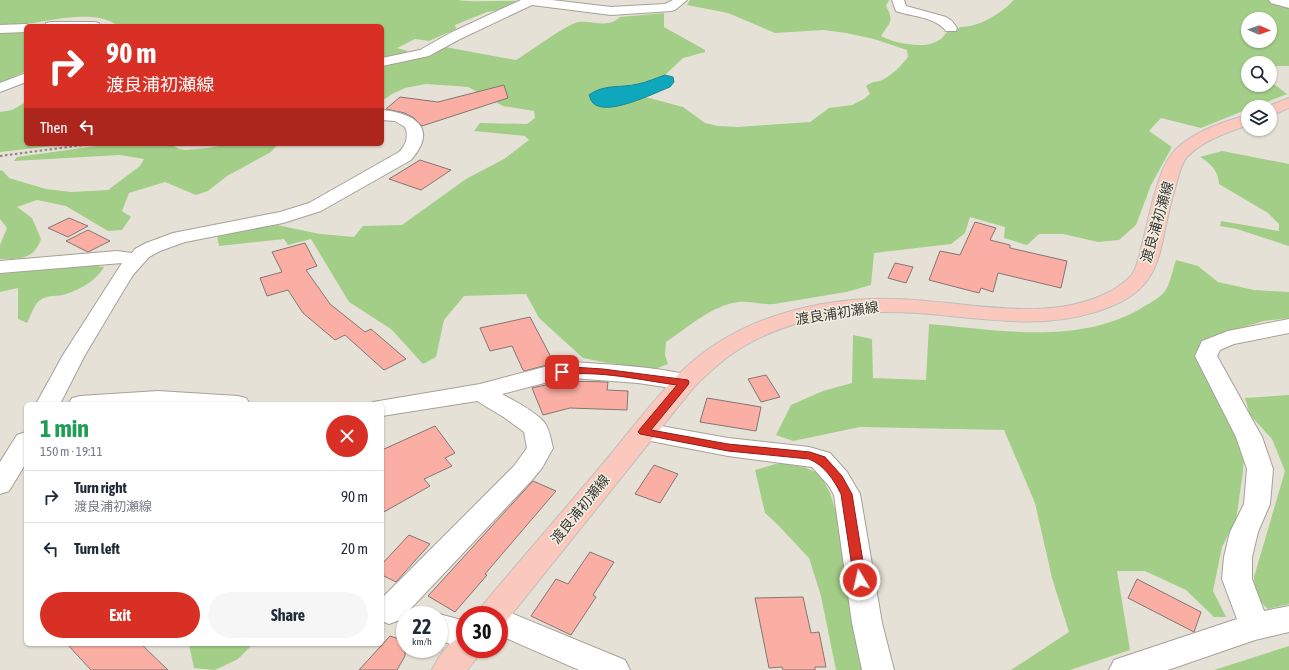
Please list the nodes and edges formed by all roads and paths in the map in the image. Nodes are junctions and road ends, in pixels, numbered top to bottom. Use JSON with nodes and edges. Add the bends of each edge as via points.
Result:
{"nodes":[{"id":1,"x":527,"y":0,"type":"edge"},
{"id":2,"x":530,"y":0,"type":"edge"},
{"id":3,"x":681,"y":0,"type":"edge"},
{"id":4,"x":898,"y":0,"type":"edge"},
{"id":5,"x":1275,"y":0,"type":"edge"},
{"id":6,"x":1289,"y":4,"type":"edge"},
{"id":7,"x":24,"y":28,"type":"edge"},
{"id":8,"x":951,"y":28,"type":"dead end"},
{"id":9,"x":0,"y":29,"type":"edge"},
{"id":10,"x":384,"y":62,"type":"edge"},
{"id":11,"x":24,"y":78,"type":"edge"},
{"id":12,"x":0,"y":88,"type":"edge"},
{"id":13,"x":1289,"y":103,"type":"edge"},
{"id":14,"x":1277,"y":108,"type":"edge"},
{"id":15,"x":384,"y":115,"type":"edge"},
{"id":16,"x":1241,"y":123,"type":"edge"},
{"id":17,"x":76,"y":146,"type":"edge"},
{"id":18,"x":0,"y":156,"type":"edge"},
{"id":19,"x":135,"y":259,"type":"junction"},
{"id":20,"x":0,"y":267,"type":"edge"},
{"id":21,"x":1289,"y":326,"type":"edge"},
{"id":22,"x":684,"y":382,"type":"junction"},
{"id":23,"x":480,"y":392,"type":"junction"},
{"id":24,"x":49,"y":402,"type":"edge"},
{"id":25,"x":111,"y":402,"type":"edge"},
{"id":26,"x":206,"y":402,"type":"edge"},
{"id":27,"x":384,"y":408,"type":"edge"},
{"id":28,"x":644,"y":432,"type":"junction"},
{"id":29,"x":24,"y":444,"type":"edge"},
{"id":30,"x":0,"y":484,"type":"edge"},
{"id":31,"x":500,"y":606,"type":"edge"},
{"id":32,"x":392,"y":611,"type":"edge"},
{"id":33,"x":1289,"y":619,"type":"edge"},
{"id":34,"x":508,"y":625,"type":"edge"},
{"id":35,"x":1255,"y":627,"type":"junction"},
{"id":36,"x":458,"y":658,"type":"edge"},
{"id":37,"x":448,"y":670,"type":"edge"},
{"id":38,"x":614,"y":670,"type":"edge"},
{"id":39,"x":878,"y":670,"type":"edge"},
{"id":40,"x":1125,"y":670,"type":"edge"}],
"edges":[{"from":1,"to":2,"type":"street"},
{"from":2,"to":3,"type":"street","via":[[611,11],[665,8]]},
{"from":2,"to":10,"type":"street","via":[[424,53]]},
{"from":4,"to":8,"type":"street","via":[[900,8],[907,12],[944,20]]},
{"from":5,"to":6,"type":"street"},
{"from":7,"to":9,"type":"street"},
{"from":11,"to":12,"type":"street"},
{"from":13,"to":14,"type":"main road"},
{"from":15,"to":19,"type":"street","via":[[403,118],[411,124],[415,132],[414,140],[410,152],[405,156],[315,207],[284,216],[180,237],[153,247]]},
{"from":16,"to":22,"type":"main road","name":"渡良浦初瀬線","via":[[1208,136],[1181,153],[1166,188],[1148,260],[1141,276],[1128,290],[1108,300],[1086,308],[1059,313],[991,314],[893,305],[861,306],[806,315],[775,323],[741,338]]},
{"from":17,"to":18,"type":"path"},
{"from":19,"to":20,"type":"street","via":[[117,257]]},
{"from":19,"to":24,"type":"street","via":[[74,355]]},
{"from":21,"to":35,"type":"street","via":[[1228,338],[1210,346],[1206,356],[1249,437],[1260,470],[1257,504],[1244,532],[1238,557],[1237,579]]},
{"from":22,"to":23,"type":"street","via":[[638,375],[572,370]]},
{"from":22,"to":28,"type":"main road","name":"渡良浦初瀬線"},
{"from":23,"to":27,"type":"street"},
{"from":23,"to":32,"type":"street","via":[[535,428],[540,448],[523,474]]},
{"from":25,"to":26,"type":"street","via":[[158,399]]},
{"from":28,"to":31,"type":"main road","name":"渡良浦初瀬線"},
{"from":28,"to":39,"type":"street","via":[[728,448],[810,456],[821,460],[847,494],[867,623]]},
{"from":29,"to":30,"type":"street"},
{"from":33,"to":35,"type":"street"},
{"from":34,"to":38,"type":"street"},
{"from":35,"to":40,"type":"street"},
{"from":36,"to":37,"type":"main road"}]}
